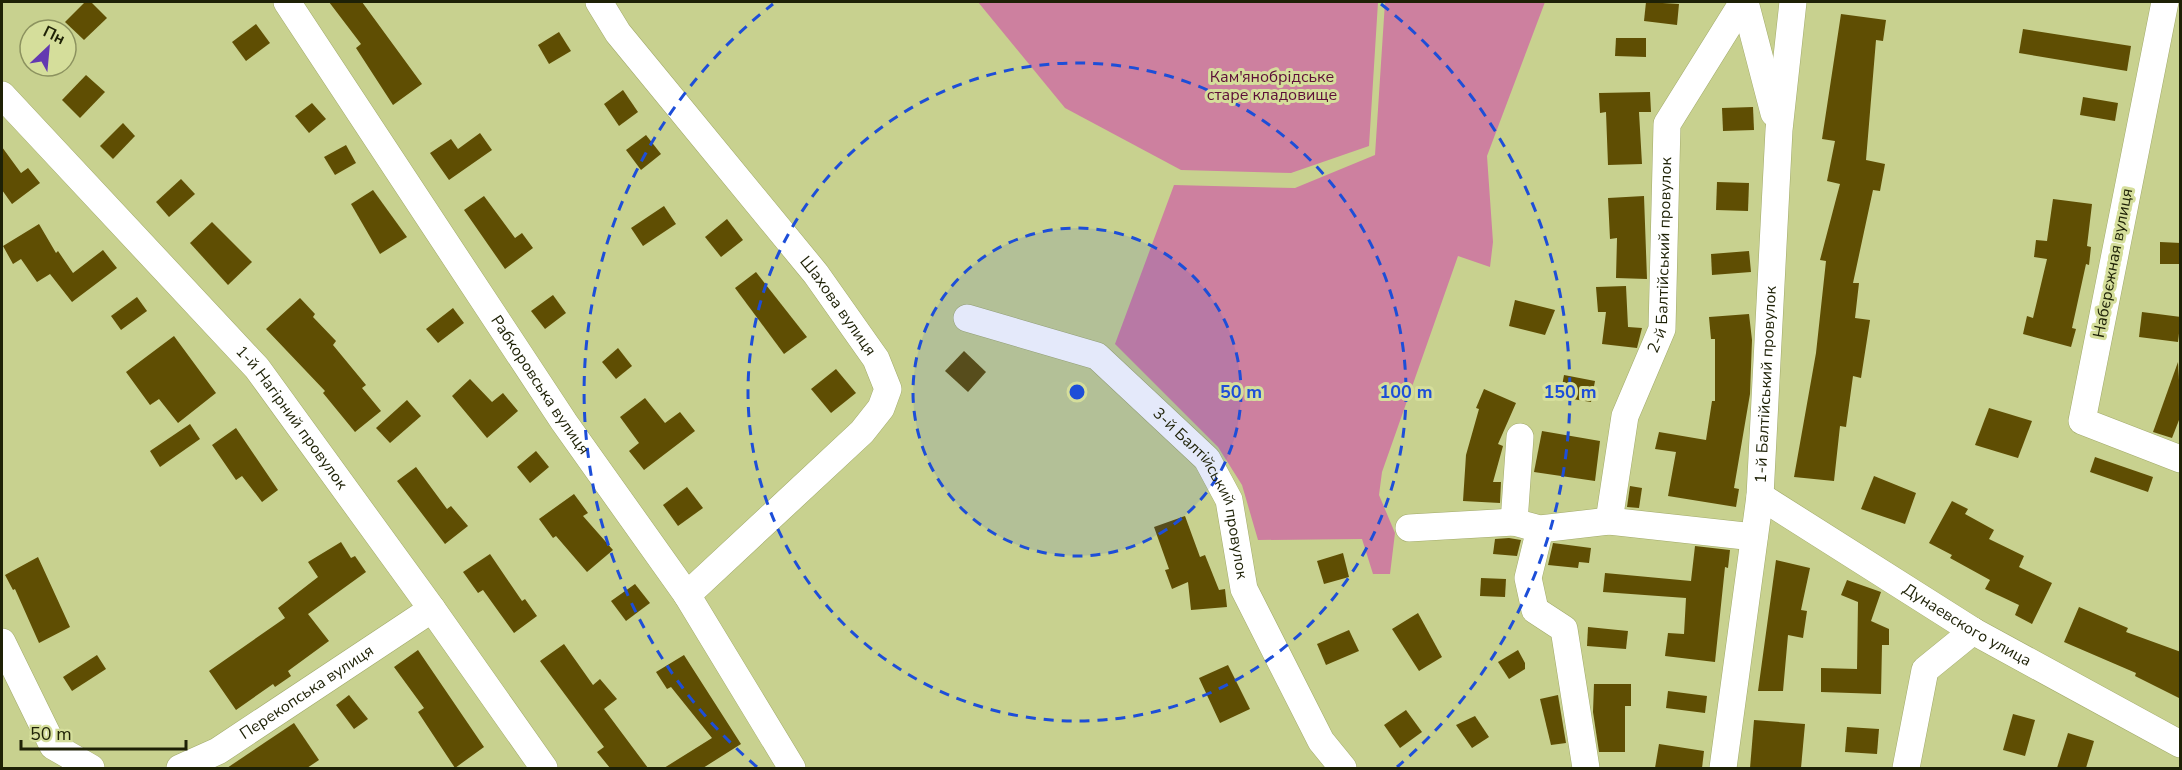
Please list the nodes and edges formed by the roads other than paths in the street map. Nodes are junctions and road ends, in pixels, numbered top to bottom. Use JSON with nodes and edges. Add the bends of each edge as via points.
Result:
{"nodes":[{"id":1,"x":287,"y":2,"type":"edge"},
{"id":2,"x":599,"y":2,"type":"edge"},
{"id":3,"x":1744,"y":2,"type":"edge"},
{"id":4,"x":1793,"y":2,"type":"edge"},
{"id":5,"x":2165,"y":2,"type":"edge"},
{"id":6,"x":2,"y":95,"type":"edge"},
{"id":7,"x":1779,"y":130,"type":"junction"},
{"id":8,"x":967,"y":318,"type":"dead end"},
{"id":9,"x":1520,"y":437,"type":"dead end"},
{"id":10,"x":2181,"y":459,"type":"edge"},
{"id":11,"x":1760,"y":496,"type":"junction"},
{"id":12,"x":1609,"y":521,"type":"junction"},
{"id":13,"x":1514,"y":522,"type":"junction"},
{"id":14,"x":1409,"y":528,"type":"dead end"},
{"id":15,"x":1540,"y":529,"type":"junction"},
{"id":16,"x":1754,"y":537,"type":"junction"},
{"id":17,"x":687,"y":595,"type":"junction"},
{"id":18,"x":432,"y":609,"type":"junction"},
{"id":19,"x":1973,"y":631,"type":"junction"},
{"id":20,"x":2,"y":642,"type":"edge"},
{"id":21,"x":2181,"y":744,"type":"edge"},
{"id":22,"x":57,"y":757,"type":"edge"},
{"id":23,"x":92,"y":768,"type":"edge"},
{"id":24,"x":180,"y":768,"type":"edge"},
{"id":25,"x":544,"y":768,"type":"edge"},
{"id":26,"x":792,"y":768,"type":"edge"},
{"id":27,"x":1343,"y":768,"type":"edge"},
{"id":28,"x":1586,"y":768,"type":"edge"},
{"id":29,"x":1723,"y":768,"type":"edge"},
{"id":30,"x":1906,"y":768,"type":"edge"}],
"edges":[{"from":1,"to":17,"type":"street","name":"Рабкоровська вулиця","via":[[564,422]]},
{"from":2,"to":17,"type":"street","name":"Шахова вулиця","via":[[618,33],[816,274],[876,358],[888,389],[881,408],[862,432]]},
{"from":3,"to":7,"type":"street","name":"2-й Балтійський провулок"},
{"from":3,"to":12,"type":"street","name":"2-й Балтійський провулок","via":[[1667,124],[1662,329],[1625,416]]},
{"from":4,"to":7,"type":"street","name":"1-й Балтійський провулок"},
{"from":5,"to":10,"type":"street","name":"Набєрєжная вулиця","via":[[2082,422]]},
{"from":6,"to":18,"type":"street","name":"1-й Нагірний провулок","via":[[257,368]]},
{"from":7,"to":11,"type":"street","name":"1-й Балтійський провулок"},
{"from":8,"to":27,"type":"street","name":"3-й Балтійський провулок","via":[[1097,356],[1207,459],[1229,500],[1244,589],[1322,741]]},
{"from":9,"to":13,"type":"street"},
{"from":11,"to":16,"type":"street","name":"1-й Балтійський провулок"},
{"from":11,"to":19,"type":"street","name":"Дунаевского улица"},
{"from":12,"to":15,"type":"street"},
{"from":12,"to":16,"type":"street"},
{"from":13,"to":14,"type":"street"},
{"from":13,"to":15,"type":"street"},
{"from":15,"to":28,"type":"street","via":[[1528,578],[1535,610],[1564,629]]},
{"from":16,"to":29,"type":"street","name":"1-й Балтійський провулок"},
{"from":17,"to":26,"type":"street","name":"Рабкоровська вулиця"},
{"from":18,"to":24,"type":"street","name":"Перекопська вулиця","via":[[218,751]]},
{"from":18,"to":25,"type":"street","name":"1-й Нагірний провулок"},
{"from":19,"to":21,"type":"street","name":"Дунаевского улица"},
{"from":19,"to":30,"type":"street","via":[[1925,670]]},
{"from":20,"to":22,"type":"street"},
{"from":22,"to":23,"type":"street"}]}
